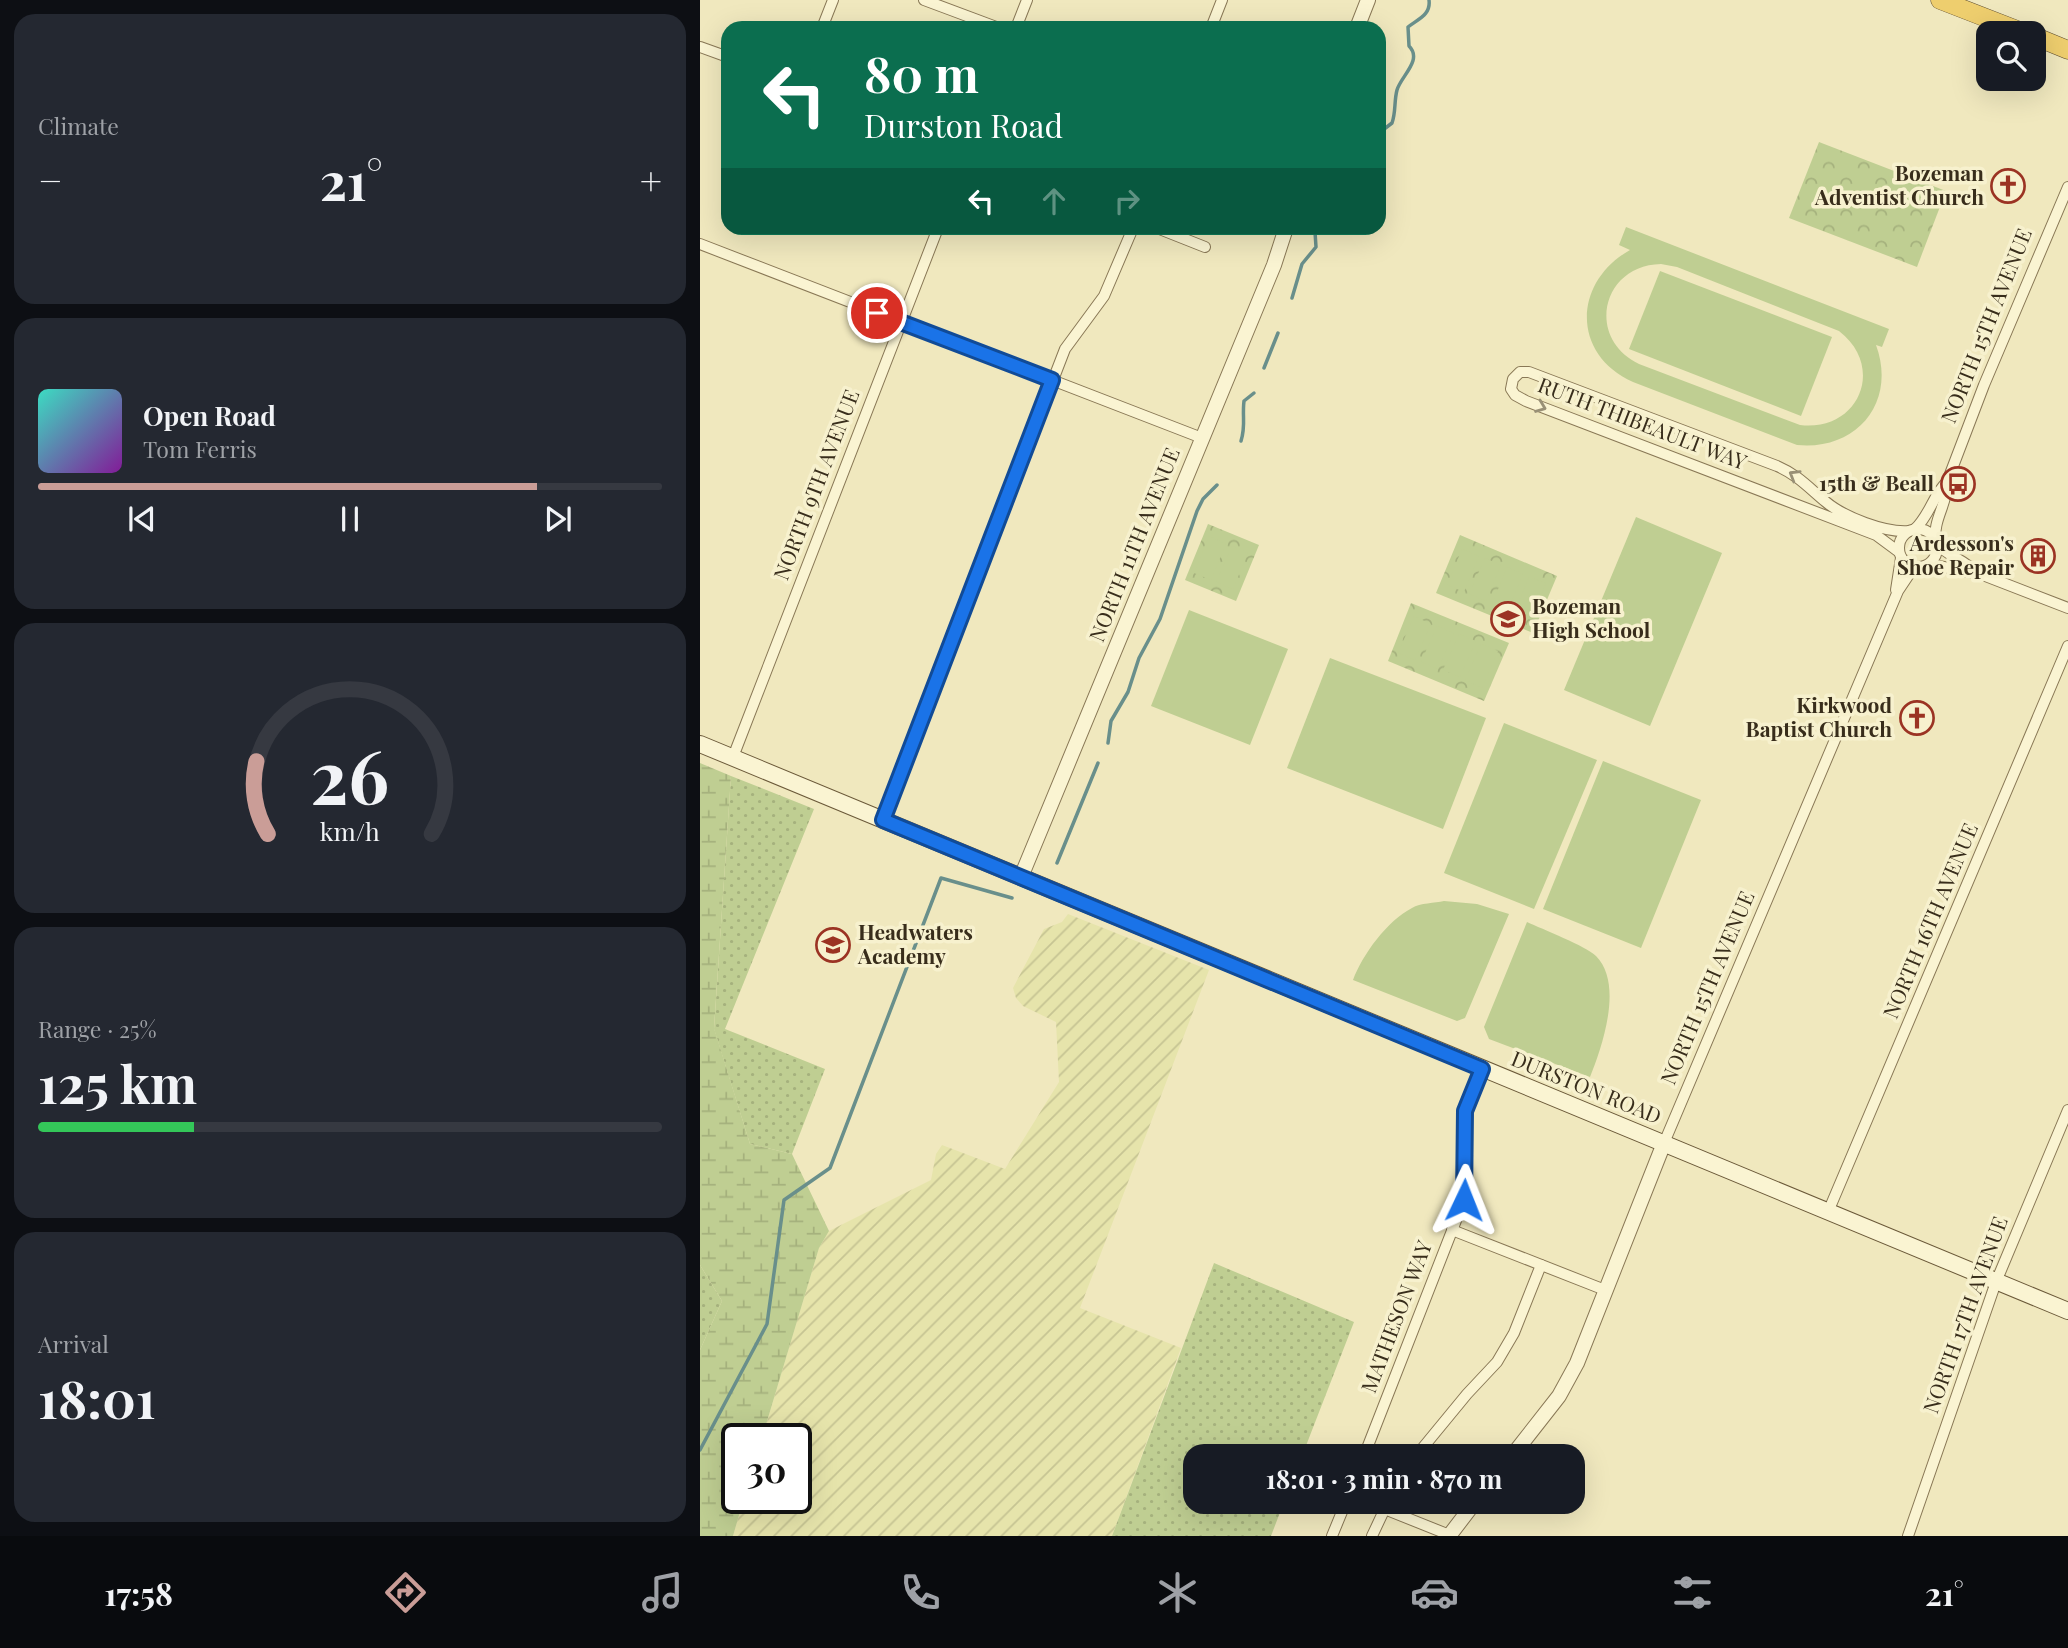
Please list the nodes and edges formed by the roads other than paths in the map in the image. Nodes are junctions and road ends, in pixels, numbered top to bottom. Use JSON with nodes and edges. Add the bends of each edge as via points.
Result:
{"nodes":[{"id":1,"x":833,"y":0,"type":"edge"},
{"id":2,"x":924,"y":0,"type":"edge"},
{"id":3,"x":1027,"y":0,"type":"edge"},
{"id":4,"x":1222,"y":0,"type":"edge"},
{"id":5,"x":1368,"y":0,"type":"edge"},
{"id":6,"x":1940,"y":0,"type":"edge"},
{"id":7,"x":825,"y":21,"type":"edge"},
{"id":8,"x":980,"y":21,"type":"edge"},
{"id":9,"x":1019,"y":21,"type":"edge"},
{"id":10,"x":1214,"y":21,"type":"edge"},
{"id":11,"x":1360,"y":21,"type":"edge"},
{"id":12,"x":1994,"y":21,"type":"edge"},
{"id":13,"x":2046,"y":41,"type":"edge"},
{"id":14,"x":700,"y":47,"type":"edge"},
{"id":15,"x":2068,"y":50,"type":"edge"},
{"id":16,"x":721,"y":54,"type":"edge"},
{"id":17,"x":2068,"y":187,"type":"edge"},
{"id":18,"x":935,"y":235,"type":"edge"},
{"id":19,"x":1130,"y":235,"type":"edge"},
{"id":20,"x":1175,"y":235,"type":"edge"},
{"id":21,"x":1284,"y":235,"type":"edge"},
{"id":22,"x":700,"y":244,"type":"edge"},
{"id":23,"x":1205,"y":247,"type":"dead end"},
{"id":24,"x":901,"y":322,"type":"junction"},
{"id":25,"x":1052,"y":380,"type":"junction"},
{"id":26,"x":1202,"y":438,"type":"junction"},
{"id":27,"x":1947,"y":482,"type":"junction"},
{"id":28,"x":1912,"y":530,"type":"junction"},
{"id":29,"x":1937,"y":543,"type":"junction"},
{"id":30,"x":1900,"y":555,"type":"junction"},
{"id":31,"x":1925,"y":566,"type":"junction"},
{"id":32,"x":1975,"y":572,"type":"junction"},
{"id":33,"x":1893,"y":603,"type":"junction"},
{"id":34,"x":2068,"y":608,"type":"edge"},
{"id":35,"x":2068,"y":646,"type":"edge"},
{"id":36,"x":700,"y":744,"type":"edge"},
{"id":37,"x":733,"y":757,"type":"junction"},
{"id":38,"x":883,"y":820,"type":"junction"},
{"id":39,"x":1021,"y":877,"type":"junction"},
{"id":40,"x":1482,"y":1069,"type":"junction"},
{"id":41,"x":2068,"y":1110,"type":"edge"},
{"id":42,"x":1664,"y":1143,"type":"junction"},
{"id":43,"x":1828,"y":1212,"type":"junction"},
{"id":44,"x":1452,"y":1230,"type":"junction"},
{"id":45,"x":1541,"y":1265,"type":"junction"},
{"id":46,"x":1996,"y":1282,"type":"junction"},
{"id":47,"x":1605,"y":1290,"type":"junction"},
{"id":48,"x":2068,"y":1311,"type":"edge"},
{"id":49,"x":1369,"y":1444,"type":"edge"},
{"id":50,"x":1426,"y":1444,"type":"edge"},
{"id":51,"x":1521,"y":1444,"type":"edge"},
{"id":52,"x":1341,"y":1514,"type":"edge"},
{"id":53,"x":1382,"y":1514,"type":"edge"},
{"id":54,"x":1405,"y":1514,"type":"edge"},
{"id":55,"x":1467,"y":1514,"type":"edge"},
{"id":56,"x":1332,"y":1536,"type":"edge"},
{"id":57,"x":1372,"y":1536,"type":"edge"},
{"id":58,"x":1451,"y":1536,"type":"edge"},
{"id":59,"x":1908,"y":1536,"type":"edge"}],
"edges":[{"from":1,"to":7,"type":"street"},
{"from":2,"to":8,"type":"street"},
{"from":3,"to":9,"type":"street"},
{"from":4,"to":10,"type":"street"},
{"from":5,"to":11,"type":"street"},
{"from":6,"to":12,"type":"highway"},
{"from":13,"to":15,"type":"highway"},
{"from":14,"to":16,"type":"street"},
{"from":17,"to":27,"type":"street","name":"NORTH 15TH AVENUE"},
{"from":18,"to":24,"type":"street","name":"NORTH 9TH AVENUE"},
{"from":19,"to":25,"type":"street","via":[[1104,296],[1074,334]]},
{"from":20,"to":23,"type":"street"},
{"from":21,"to":26,"type":"street","name":"NORTH 11TH AVENUE"},
{"from":22,"to":24,"type":"street"},
{"from":24,"to":25,"type":"street"},
{"from":24,"to":37,"type":"street","name":"NORTH 9TH AVENUE"},
{"from":25,"to":26,"type":"street"},
{"from":25,"to":38,"type":"street"},
{"from":26,"to":39,"type":"street","name":"NORTH 11TH AVENUE"},
{"from":27,"to":28,"type":"street","name":"NORTH 15TH AVENUE","via":[[1929,513]]},
{"from":27,"to":29,"type":"street","name":"NORTH 15TH AVENUE","via":[[1935,526]]},
{"from":28,"to":29,"type":"street","via":[[1928,532]]},
{"from":28,"to":30,"type":"street","via":[[1900,540]]},
{"from":28,"to":30,"type":"street","name":"RUTH THIBEAULT WAY","one_way":true,"via":[[1893,531],[1848,515],[1797,475],[1529,372],[1520,372],[1513,379],[1511,389],[1526,401],[1876,535]]},
{"from":29,"to":31,"type":"street","via":[[1937,555]]},
{"from":29,"to":32,"type":"street"},
{"from":30,"to":31,"type":"street","via":[[1910,566]]},
{"from":30,"to":33,"type":"street","name":"NORTH 15TH AVENUE"},
{"from":31,"to":32,"type":"street"},
{"from":31,"to":33,"type":"street","name":"NORTH 15TH AVENUE","via":[[1910,573]]},
{"from":32,"to":34,"type":"street"},
{"from":33,"to":42,"type":"street","name":"NORTH 15TH AVENUE"},
{"from":35,"to":43,"type":"street","name":"NORTH 16TH AVENUE"},
{"from":36,"to":37,"type":"main road","name":"DURSTON ROAD"},
{"from":37,"to":38,"type":"main road","name":"DURSTON ROAD"},
{"from":38,"to":39,"type":"main road","name":"DURSTON ROAD"},
{"from":39,"to":40,"type":"main road","name":"DURSTON ROAD"},
{"from":40,"to":42,"type":"main road","name":"DURSTON ROAD"},
{"from":40,"to":44,"type":"street","name":"MATHESON WAY","via":[[1465,1111],[1464,1200]]},
{"from":41,"to":46,"type":"street","name":"NORTH 17TH AVENUE"},
{"from":42,"to":43,"type":"main road","name":"DURSTON ROAD"},
{"from":42,"to":47,"type":"street","name":"NORTH 15TH AVENUE"},
{"from":43,"to":46,"type":"main road","name":"DURSTON ROAD"},
{"from":44,"to":45,"type":"street"},
{"from":44,"to":49,"type":"street","name":"MATHESON WAY"},
{"from":45,"to":47,"type":"street"},
{"from":45,"to":50,"type":"street","via":[[1514,1333],[1497,1362]]},
{"from":46,"to":48,"type":"main road","name":"DURSTON ROAD"},
{"from":46,"to":59,"type":"street","name":"NORTH 17TH AVENUE"},
{"from":47,"to":51,"type":"street","name":"NORTH 15TH AVENUE","via":[[1559,1396]]},
{"from":52,"to":56,"type":"street"},
{"from":53,"to":57,"type":"street"},
{"from":54,"to":58,"type":"street"},
{"from":55,"to":58,"type":"street"}]}
